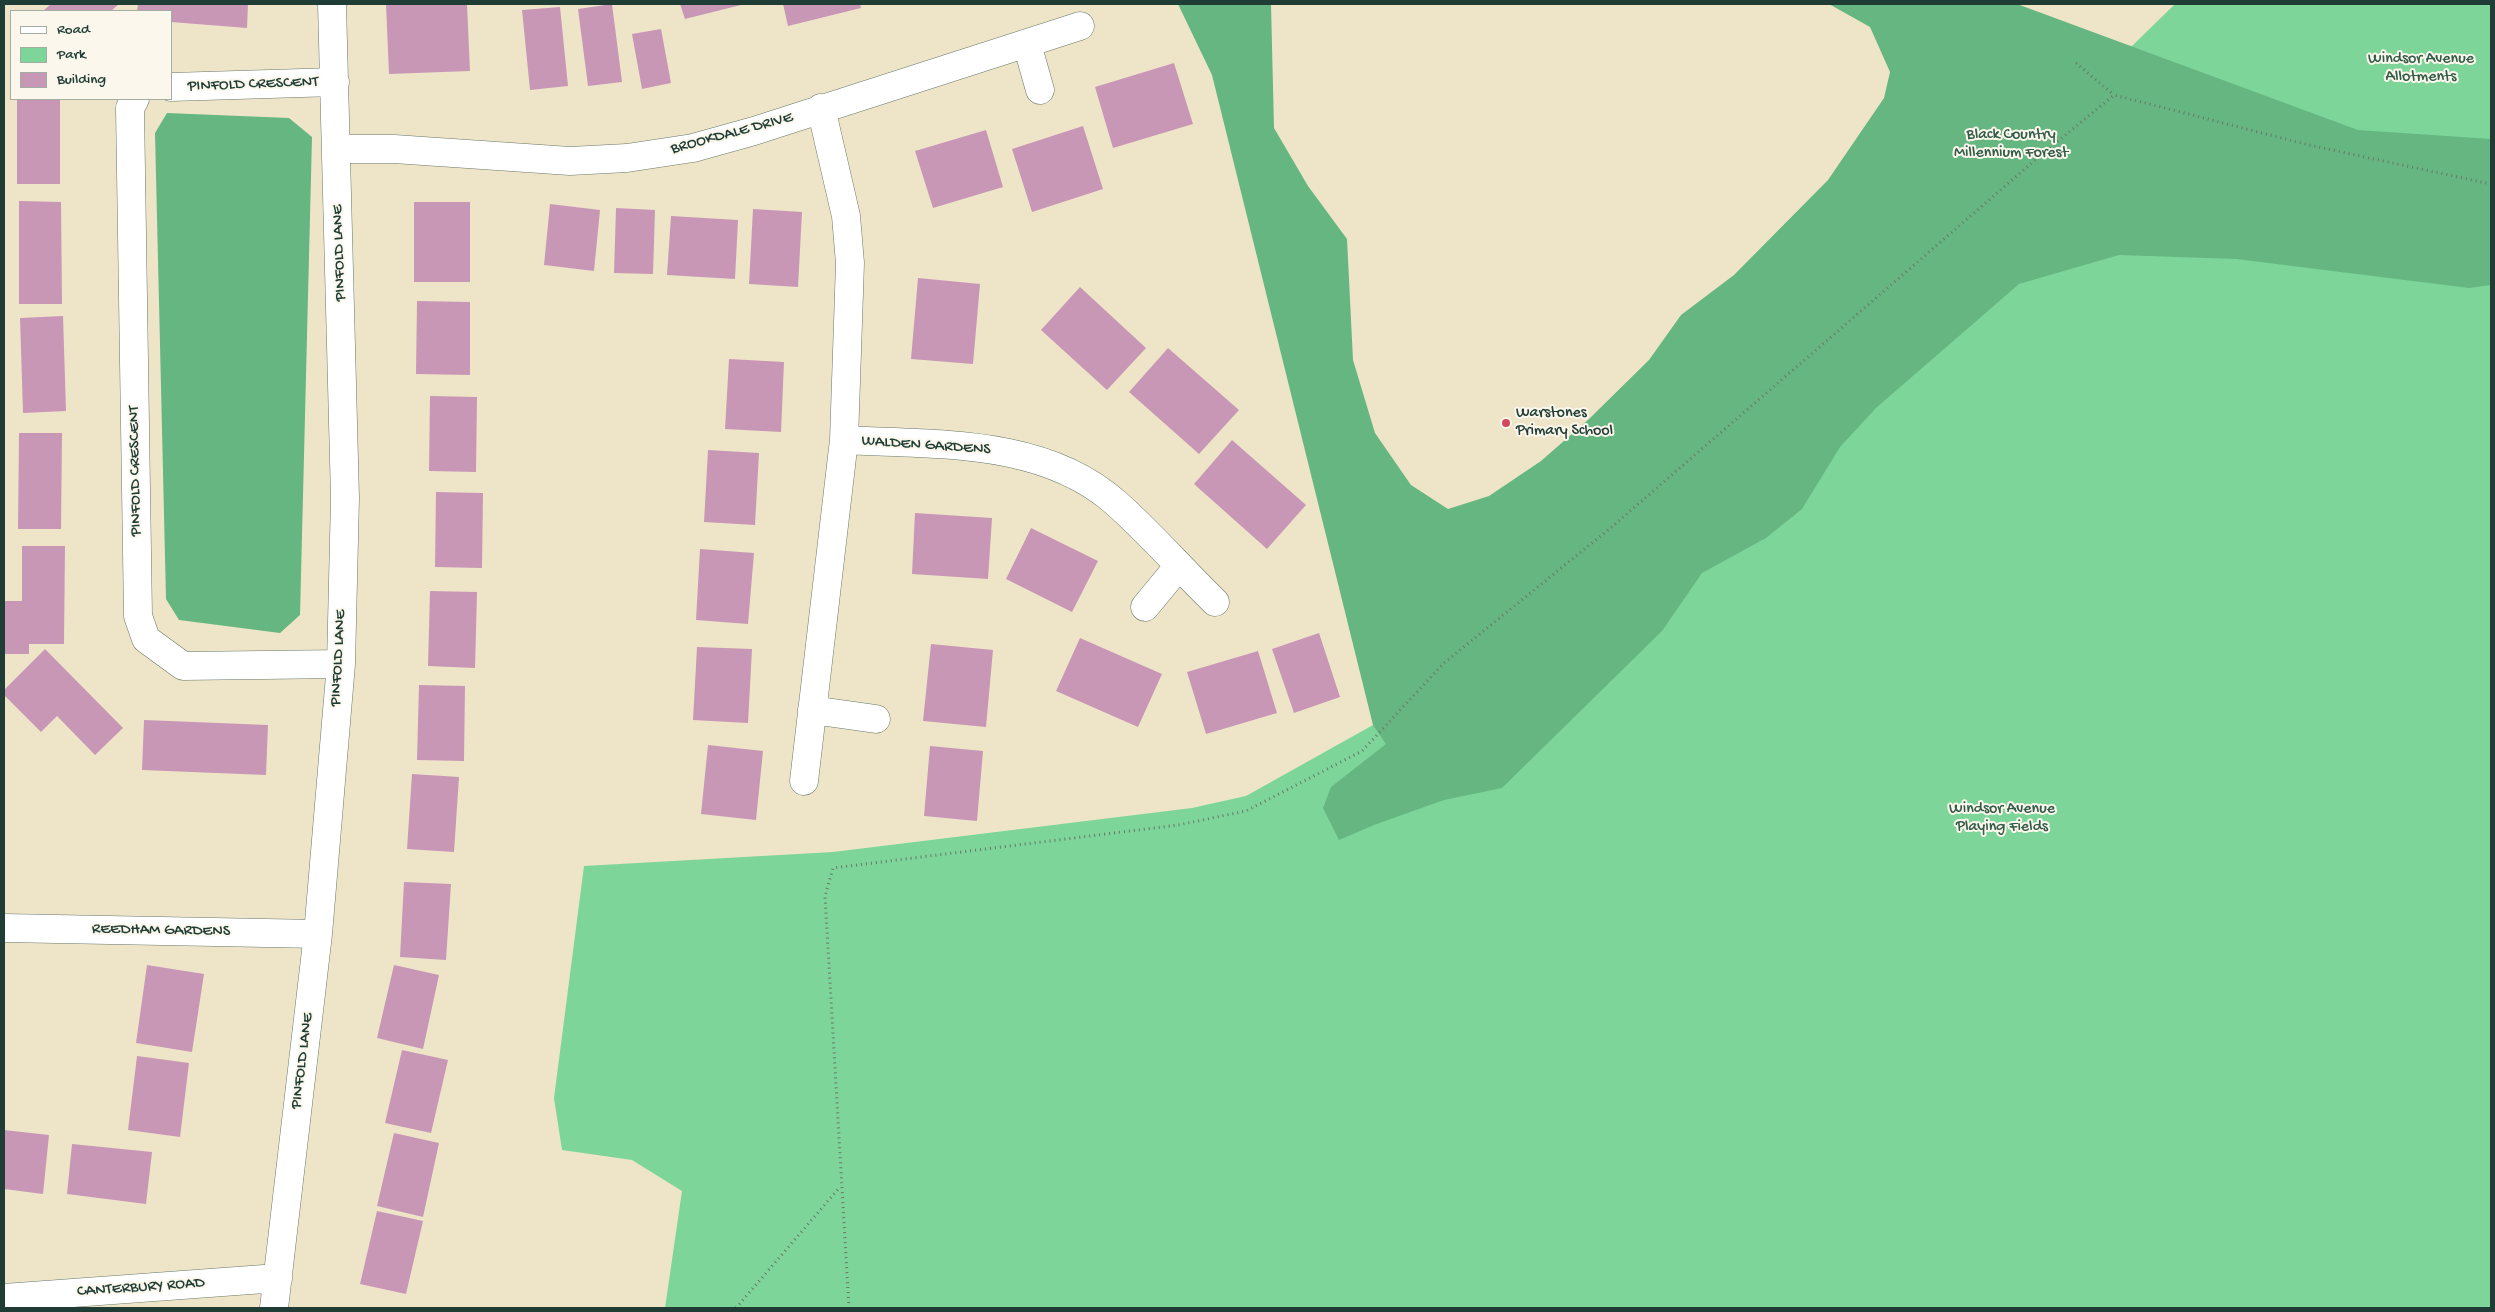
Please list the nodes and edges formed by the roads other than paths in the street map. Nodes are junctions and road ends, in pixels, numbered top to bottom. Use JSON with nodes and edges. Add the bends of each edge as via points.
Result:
{"nodes":[{"id":1,"x":332,"y":4,"type":"edge"},
{"id":2,"x":1080,"y":26,"type":"dead end"},
{"id":3,"x":1027,"y":44,"type":"junction"},
{"id":4,"x":335,"y":82,"type":"junction"},
{"id":5,"x":172,"y":87,"type":"edge"},
{"id":6,"x":1040,"y":90,"type":"dead end"},
{"id":7,"x":135,"y":100,"type":"edge"},
{"id":8,"x":822,"y":108,"type":"junction"},
{"id":9,"x":337,"y":149,"type":"junction"},
{"id":10,"x":844,"y":440,"type":"junction"},
{"id":11,"x":1178,"y":567,"type":"junction"},
{"id":12,"x":1215,"y":602,"type":"dead end"},
{"id":13,"x":1145,"y":607,"type":"dead end"},
{"id":14,"x":341,"y":664,"type":"junction"},
{"id":15,"x":812,"y":710,"type":"junction"},
{"id":16,"x":876,"y":719,"type":"dead end"},
{"id":17,"x":804,"y":781,"type":"dead end"},
{"id":18,"x":4,"y":928,"type":"edge"},
{"id":19,"x":318,"y":934,"type":"junction"},
{"id":20,"x":278,"y":1278,"type":"junction"},
{"id":21,"x":4,"y":1298,"type":"edge"},
{"id":22,"x":274,"y":1308,"type":"edge"}],
"edges":[{"from":1,"to":4,"type":"street","name":"PINFOLD LANE"},
{"from":2,"to":3,"type":"street","name":"BROOKDALE DRIVE"},
{"from":3,"to":6,"type":"street"},
{"from":3,"to":8,"type":"street","name":"BROOKDALE DRIVE"},
{"from":4,"to":5,"type":"street","name":"PINFOLD CRESCENT"},
{"from":4,"to":9,"type":"street","name":"PINFOLD LANE"},
{"from":7,"to":14,"type":"street","name":"PINFOLD CRESCENT","via":[[130,108],[138,616],[146,639],[182,666]]},
{"from":8,"to":9,"type":"street","name":"BROOKDALE DRIVE","via":[[693,148],[627,158],[560,161],[394,149]]},
{"from":8,"to":10,"type":"street","name":"WALDEN GARDENS","via":[[846,216],[850,263]]},
{"from":9,"to":14,"type":"street","name":"PINFOLD LANE","via":[[345,498]]},
{"from":10,"to":11,"type":"street","name":"WALDEN GARDENS","via":[[984,448],[1041,461],[1077,476],[1116,502]]},
{"from":10,"to":15,"type":"street","name":"WALDEN GARDENS"},
{"from":11,"to":12,"type":"street","name":"WALDEN GARDENS"},
{"from":11,"to":13,"type":"street"},
{"from":14,"to":19,"type":"street","name":"PINFOLD LANE"},
{"from":15,"to":16,"type":"street"},
{"from":15,"to":17,"type":"street","name":"WALDEN GARDENS"},
{"from":18,"to":19,"type":"street","name":"REEDHAM GARDENS"},
{"from":19,"to":20,"type":"street","name":"PINFOLD LANE"},
{"from":20,"to":21,"type":"street","name":"CANTERBURY ROAD"},
{"from":20,"to":22,"type":"street","name":"PINFOLD LANE"}]}
